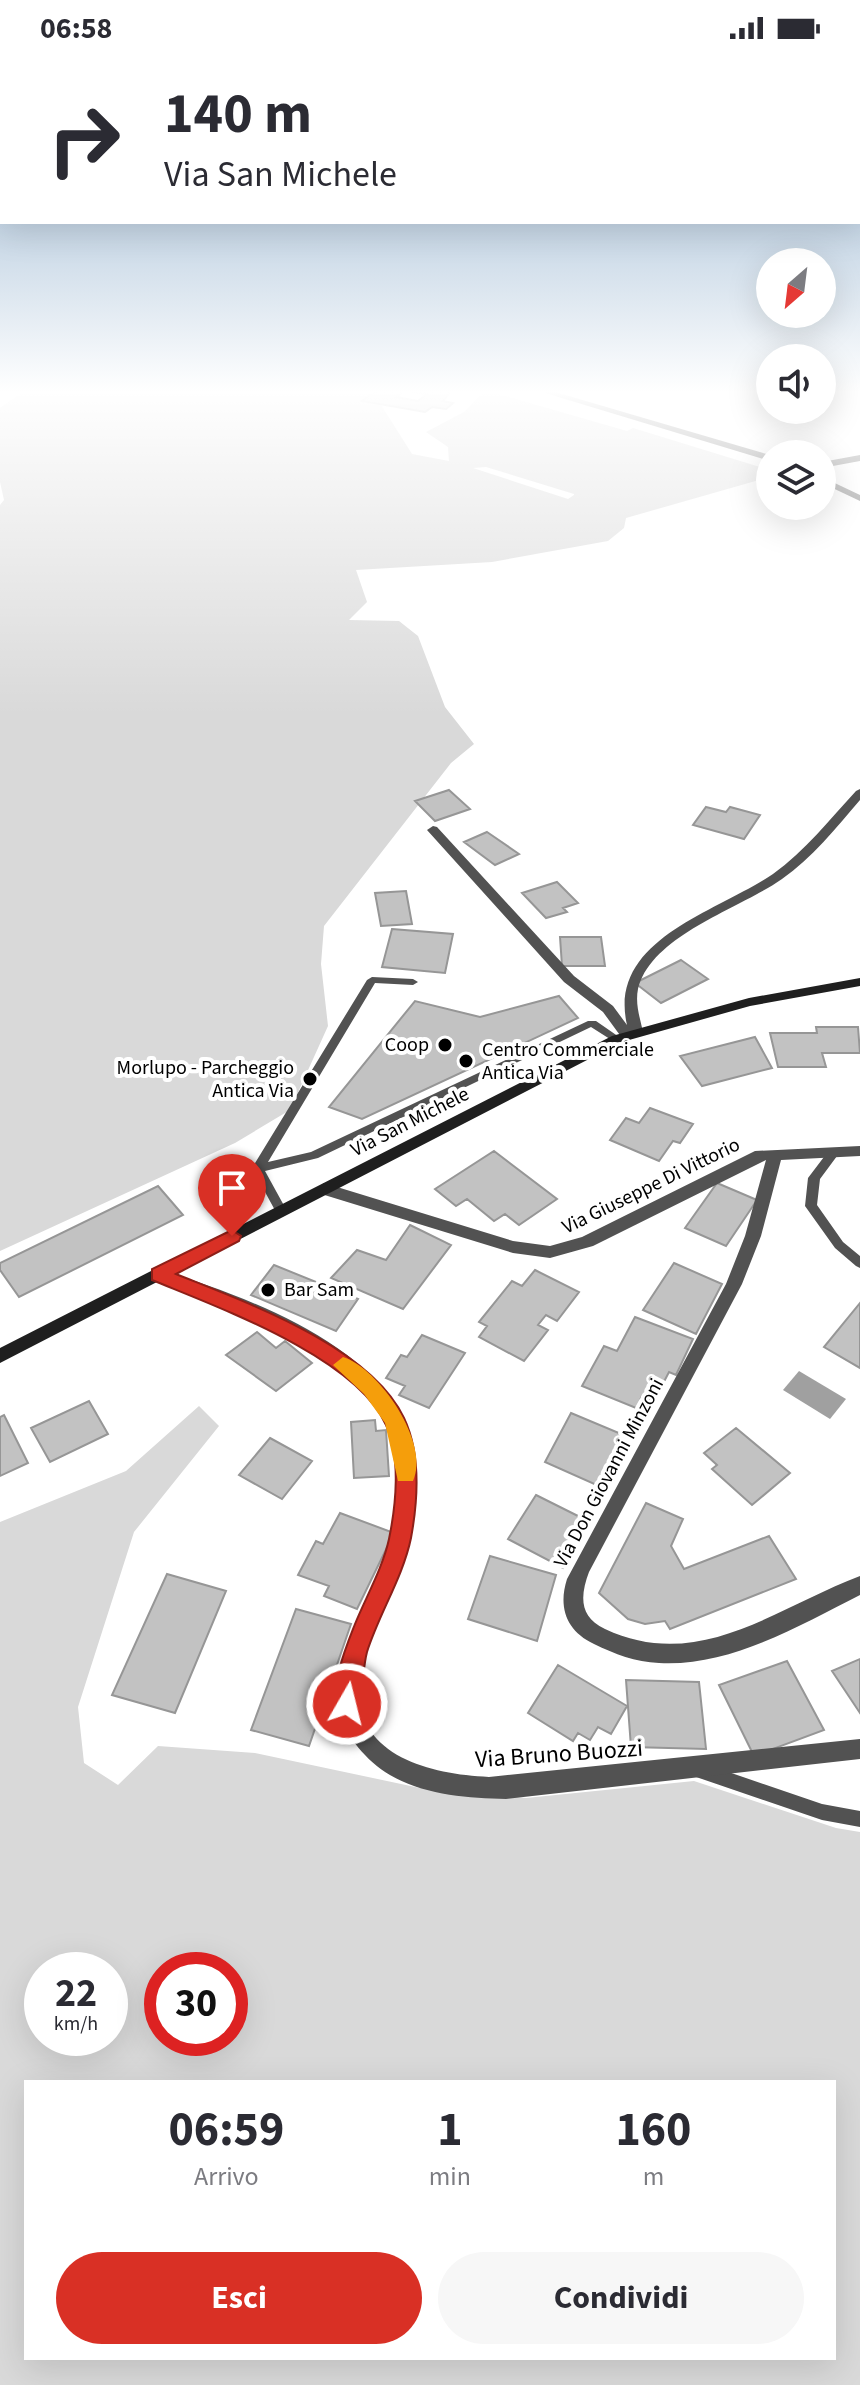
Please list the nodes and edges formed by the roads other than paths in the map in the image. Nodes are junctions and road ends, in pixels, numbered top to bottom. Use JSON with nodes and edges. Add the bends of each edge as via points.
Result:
{"nodes":[{"id":1,"x":860,"y":793,"type":"edge"},
{"id":2,"x":433,"y":830,"type":"dead end"},
{"id":3,"x":413,"y":982,"type":"dead end"},
{"id":4,"x":860,"y":982,"type":"edge"},
{"id":5,"x":627,"y":1035,"type":"junction"},
{"id":6,"x":860,"y":1151,"type":"edge"},
{"id":7,"x":834,"y":1152,"type":"junction"},
{"id":8,"x":775,"y":1154,"type":"junction"},
{"id":9,"x":258,"y":1168,"type":"junction"},
{"id":10,"x":324,"y":1189,"type":"junction"},
{"id":11,"x":281,"y":1211,"type":"junction"},
{"id":12,"x":860,"y":1263,"type":"edge"},
{"id":13,"x":158,"y":1275,"type":"junction"},
{"id":14,"x":0,"y":1356,"type":"edge"},
{"id":15,"x":860,"y":1585,"type":"edge"},
{"id":16,"x":860,"y":1749,"type":"edge"},
{"id":17,"x":695,"y":1769,"type":"junction"},
{"id":18,"x":860,"y":1819,"type":"edge"}],
"edges":[{"from":1,"to":5,"type":"street","via":[[790,867],[700,918],[648,962],[631,993]]},
{"from":2,"to":5,"type":"street","via":[[569,979],[608,1009]]},
{"from":3,"to":9,"type":"lane","via":[[372,980]]},
{"from":4,"to":5,"type":"main road","name":"Via San Michele","via":[[749,1002]]},
{"from":5,"to":9,"type":"lane","via":[[592,1023],[314,1155]]},
{"from":5,"to":10,"type":"main road","name":"Via San Michele"},
{"from":6,"to":7,"type":"street","name":"Via Giuseppe Di Vittorio"},
{"from":7,"to":8,"type":"street","name":"Via Giuseppe Di Vittorio"},
{"from":7,"to":12,"type":"lane","via":[[814,1178],[811,1206],[839,1245]]},
{"from":8,"to":10,"type":"street","name":"Via Giuseppe Di Vittorio","via":[[760,1155],[587,1242],[550,1252],[513,1247]]},
{"from":8,"to":15,"type":"street","name":"Via Don Giovanni Minzoni","via":[[742,1268],[581,1569],[572,1611],[582,1626],[610,1643],[674,1653],[767,1629]]},
{"from":9,"to":11,"type":"lane"},
{"from":10,"to":11,"type":"main road","name":"Via San Michele"},
{"from":11,"to":13,"type":"main road","name":"Via San Michele"},
{"from":13,"to":14,"type":"main road","name":"Via San Michele"},
{"from":13,"to":17,"type":"street","name":"Via Bruno Buozzi","via":[[310,1342],[363,1381],[395,1420],[406,1457],[399,1541],[355,1654],[348,1690],[352,1725],[366,1744],[419,1777],[479,1788]]},
{"from":16,"to":17,"type":"street","name":"Via Bruno Buozzi"},
{"from":17,"to":18,"type":"lane","via":[[822,1812]]}]}
